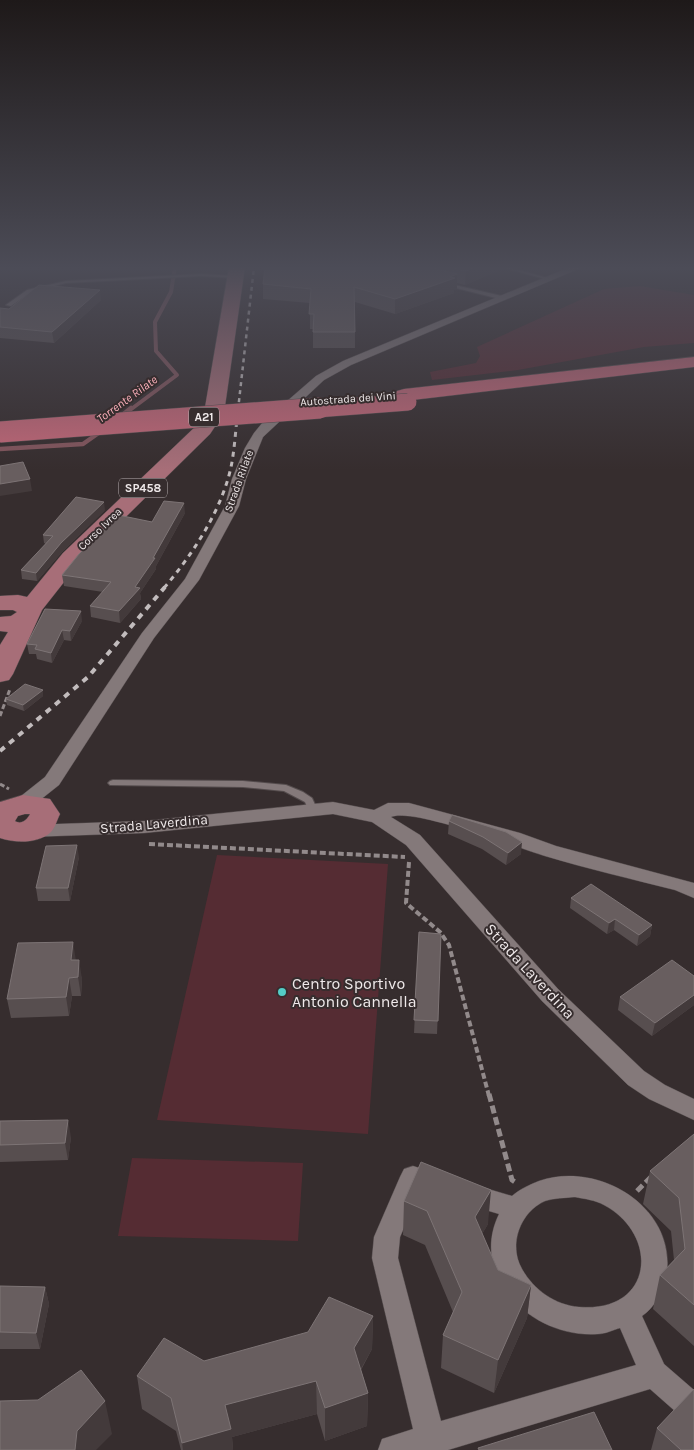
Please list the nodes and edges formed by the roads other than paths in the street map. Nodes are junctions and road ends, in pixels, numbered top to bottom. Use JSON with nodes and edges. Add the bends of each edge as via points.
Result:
{"nodes":[{"id":1,"x":227,"y":335,"type":"edge"},
{"id":2,"x":415,"y":335,"type":"edge"},
{"id":3,"x":694,"y":362,"type":"edge"},
{"id":4,"x":694,"y":374,"type":"edge"},
{"id":5,"x":406,"y":398,"type":"junction"},
{"id":6,"x":0,"y":424,"type":"edge"},
{"id":7,"x":0,"y":432,"type":"edge"},
{"id":8,"x":11,"y":614,"type":"edge"},
{"id":9,"x":0,"y":674,"type":"edge"},
{"id":10,"x":113,"y":782,"type":"dead end"},
{"id":11,"x":312,"y":809,"type":"junction"},
{"id":12,"x":378,"y":817,"type":"junction"},
{"id":13,"x":13,"y":819,"type":"edge"},
{"id":14,"x":694,"y":891,"type":"edge"},
{"id":15,"x":694,"y":1110,"type":"edge"},
{"id":16,"x":525,"y":1201,"type":"junction"},
{"id":17,"x":627,"y":1313,"type":"junction"},
{"id":18,"x":654,"y":1374,"type":"junction"},
{"id":19,"x":694,"y":1409,"type":"edge"},
{"id":20,"x":431,"y":1445,"type":"edge"},
{"id":21,"x":393,"y":1450,"type":"edge"}],
"edges":[{"from":1,"to":8,"type":"main road","name":"Corso Ivrea","number":"SP458","via":[[214,413],[203,430],[71,558],[46,587]]},
{"from":2,"to":13,"type":"street","name":"Strada Rilate","via":[[320,378],[267,425],[251,448],[232,506],[192,580],[148,636],[52,781]]},
{"from":3,"to":5,"type":"highway","name":"Autostrada dei Vini","number":"A21"},
{"from":4,"to":5,"type":"highway","name":"Autostrada dei Vini","number":"A21"},
{"from":5,"to":6,"type":"highway","name":"Autostrada dei Vini","number":"A21"},
{"from":5,"to":7,"type":"highway","name":"Autostrada dei Vini","number":"A21","bridge":true},
{"from":8,"to":9,"type":"main road","name":"Corso Ivrea","number":"SP458"},
{"from":10,"to":11,"type":"lane","via":[[243,784],[286,788],[309,800]]},
{"from":11,"to":12,"type":"street","name":"Strada Laverdina","via":[[333,808]]},
{"from":11,"to":13,"type":"street","name":"Strada Laverdina","via":[[144,827],[77,830]]},
{"from":12,"to":14,"type":"street","via":[[388,809],[416,810]]},
{"from":12,"to":15,"type":"street","name":"Strada Laverdina","via":[[413,840],[550,995],[636,1078]]},
{"from":16,"to":17,"type":"street","via":[[505,1226],[502,1246],[506,1267],[517,1287],[535,1304],[556,1316],[581,1322],[606,1321]]},
{"from":16,"to":17,"type":"street","via":[[554,1187],[576,1186],[597,1190],[635,1214],[648,1231],[656,1251],[656,1264],[650,1290]]},
{"from":16,"to":20,"type":"street","via":[[413,1177],[387,1237],[385,1258]]},
{"from":17,"to":18,"type":"street"},
{"from":18,"to":19,"type":"street"},
{"from":18,"to":20,"type":"street"},
{"from":20,"to":21,"type":"street"}]}
